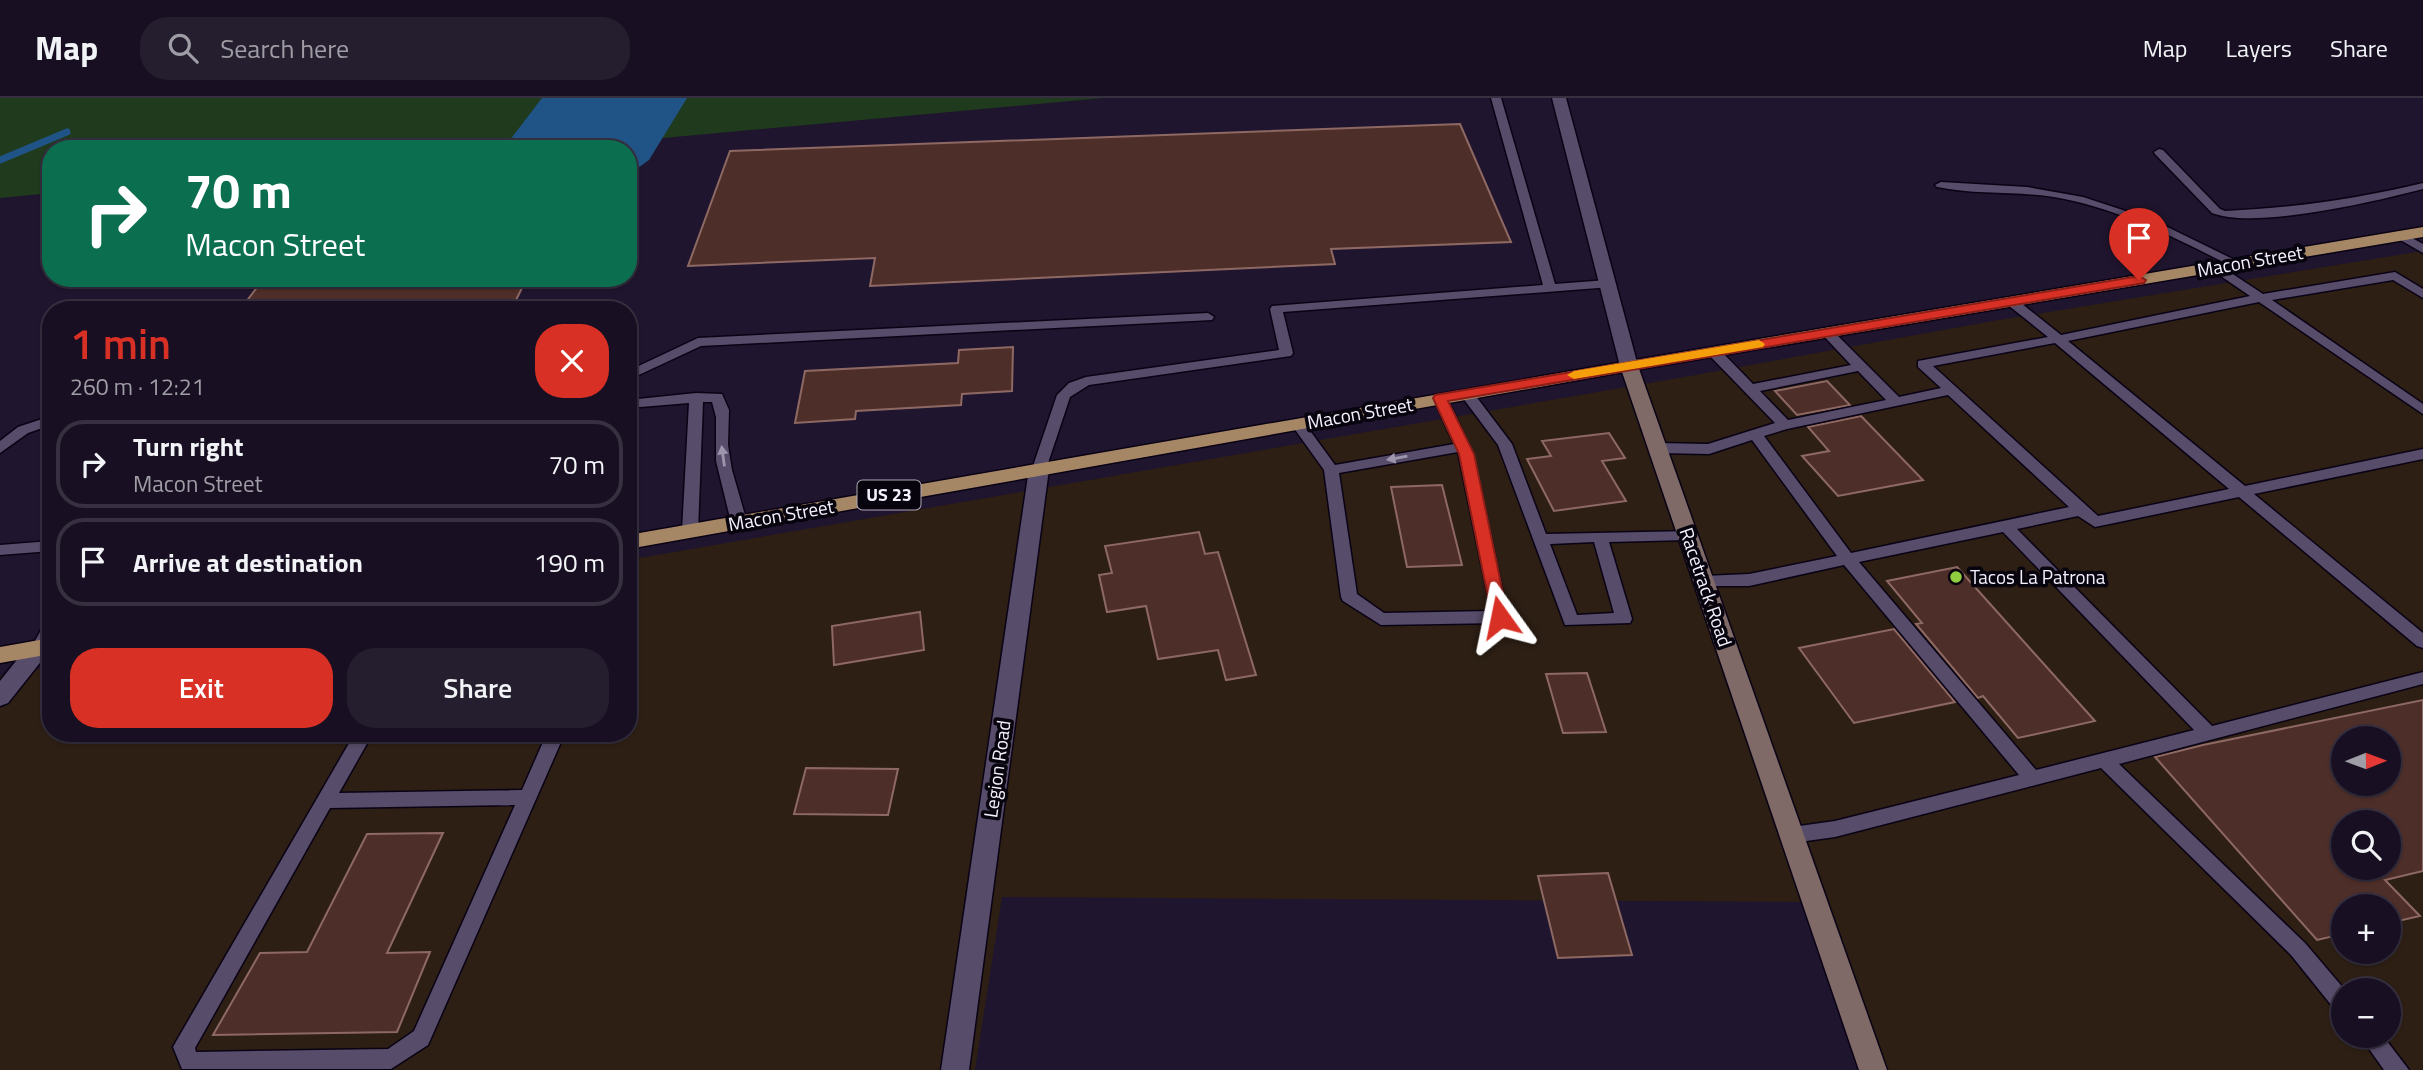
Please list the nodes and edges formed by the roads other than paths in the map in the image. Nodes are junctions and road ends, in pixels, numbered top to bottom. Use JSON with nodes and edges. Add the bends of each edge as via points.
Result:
{"nodes":[{"id":1,"x":1496,"y":98,"type":"edge"},
{"id":2,"x":1559,"y":98,"type":"edge"},
{"id":3,"x":2159,"y":152,"type":"dead end"},
{"id":4,"x":1941,"y":185,"type":"dead end"},
{"id":5,"x":2423,"y":186,"type":"edge"},
{"id":6,"x":2423,"y":232,"type":"edge"},
{"id":7,"x":2401,"y":236,"type":"junction"},
{"id":8,"x":2423,"y":249,"type":"edge"},
{"id":9,"x":2237,"y":264,"type":"junction"},
{"id":10,"x":2216,"y":267,"type":"junction"},
{"id":11,"x":1607,"y":284,"type":"junction"},
{"id":12,"x":1550,"y":288,"type":"junction"},
{"id":13,"x":2423,"y":294,"type":"edge"},
{"id":14,"x":2261,"y":298,"type":"junction"},
{"id":15,"x":2012,"y":302,"type":"junction"},
{"id":16,"x":1208,"y":317,"type":"dead end"},
{"id":17,"x":1826,"y":332,"type":"junction"},
{"id":18,"x":2058,"y":339,"type":"junction"},
{"id":19,"x":1713,"y":351,"type":"junction"},
{"id":20,"x":1629,"y":366,"type":"junction"},
{"id":21,"x":1858,"y":367,"type":"junction"},
{"id":22,"x":637,"y":372,"type":"edge"},
{"id":23,"x":1750,"y":389,"type":"junction"},
{"id":24,"x":1951,"y":390,"type":"junction"},
{"id":25,"x":1467,"y":394,"type":"junction"},
{"id":26,"x":696,"y":397,"type":"junction"},
{"id":27,"x":1440,"y":398,"type":"junction"},
{"id":28,"x":1896,"y":402,"type":"junction"},
{"id":29,"x":637,"y":403,"type":"edge"},
{"id":30,"x":2423,"y":410,"type":"edge"},
{"id":31,"x":42,"y":423,"type":"edge"},
{"id":32,"x":1298,"y":424,"type":"junction"},
{"id":33,"x":1785,"y":425,"type":"junction"},
{"id":34,"x":1755,"y":434,"type":"junction"},
{"id":35,"x":1463,"y":447,"type":"junction"},
{"id":36,"x":0,"y":448,"type":"edge"},
{"id":37,"x":1657,"y":448,"type":"junction"},
{"id":38,"x":2423,"y":454,"type":"edge"},
{"id":39,"x":1039,"y":469,"type":"junction"},
{"id":40,"x":1331,"y":470,"type":"junction"},
{"id":41,"x":2244,"y":491,"type":"junction"},
{"id":42,"x":2081,"y":510,"type":"junction"},
{"id":43,"x":739,"y":522,"type":"junction"},
{"id":44,"x":2006,"y":526,"type":"junction"},
{"id":45,"x":690,"y":531,"type":"junction"},
{"id":46,"x":1687,"y":535,"type":"junction"},
{"id":47,"x":1600,"y":537,"type":"junction"},
{"id":48,"x":1540,"y":538,"type":"junction"},
{"id":49,"x":637,"y":540,"type":"edge"},
{"id":50,"x":42,"y":547,"type":"edge"},
{"id":51,"x":0,"y":550,"type":"edge"},
{"id":52,"x":1847,"y":559,"type":"junction"},
{"id":53,"x":1704,"y":582,"type":"junction"},
{"id":54,"x":2423,"y":642,"type":"edge"},
{"id":55,"x":42,"y":648,"type":"edge"},
{"id":56,"x":42,"y":650,"type":"edge"},
{"id":57,"x":0,"y":655,"type":"edge"},
{"id":58,"x":2423,"y":678,"type":"edge"},
{"id":59,"x":0,"y":697,"type":"edge"},
{"id":60,"x":2208,"y":733,"type":"junction"},
{"id":61,"x":359,"y":742,"type":"edge"},
{"id":62,"x":552,"y":742,"type":"edge"},
{"id":63,"x":2104,"y":760,"type":"junction"},
{"id":64,"x":2033,"y":779,"type":"junction"},
{"id":65,"x":528,"y":797,"type":"junction"},
{"id":66,"x":325,"y":801,"type":"junction"},
{"id":67,"x":1792,"y":835,"type":"junction"},
{"id":68,"x":2331,"y":989,"type":"edge"},
{"id":69,"x":2380,"y":1048,"type":"edge"},
{"id":70,"x":955,"y":1070,"type":"edge"},
{"id":71,"x":1874,"y":1070,"type":"edge"},
{"id":72,"x":2398,"y":1070,"type":"edge"}],
"edges":[{"from":1,"to":12,"type":"lane"},
{"from":2,"to":11,"type":"street","name":"Racetrack Road"},
{"from":3,"to":5,"type":"lane","via":[[2224,215],[2297,210]]},
{"from":4,"to":9,"type":"lane","via":[[2054,194],[2104,206],[2180,235]]},
{"from":6,"to":7,"type":"main road","name":"Macon Street","number":"US 23"},
{"from":7,"to":8,"type":"lane"},
{"from":7,"to":9,"type":"main road","name":"Macon Street","number":"US 23"},
{"from":9,"to":10,"type":"main road","name":"Macon Street","number":"US 23"},
{"from":10,"to":14,"type":"lane"},
{"from":10,"to":15,"type":"main road","name":"Macon Street","number":"US 23"},
{"from":11,"to":12,"type":"lane"},
{"from":11,"to":20,"type":"street","name":"Racetrack Road"},
{"from":12,"to":39,"type":"lane","via":[[1276,309],[1286,353],[1073,386],[1059,407]]},
{"from":13,"to":14,"type":"lane","via":[[2395,276]]},
{"from":14,"to":18,"type":"lane"},
{"from":14,"to":30,"type":"lane"},
{"from":15,"to":17,"type":"main road","name":"Macon Street","number":"US 23"},
{"from":15,"to":18,"type":"lane"},
{"from":16,"to":22,"type":"lane","via":[[698,342]]},
{"from":17,"to":19,"type":"main road","name":"Macon Street","number":"US 23"},
{"from":17,"to":21,"type":"lane"},
{"from":18,"to":24,"type":"lane","via":[[1923,364]]},
{"from":18,"to":41,"type":"lane"},
{"from":19,"to":20,"type":"main road","name":"Macon Street","number":"US 23"},
{"from":19,"to":23,"type":"lane"},
{"from":20,"to":25,"type":"main road","name":"Macon Street","number":"US 23"},
{"from":20,"to":37,"type":"street","name":"Racetrack Road"},
{"from":21,"to":23,"type":"lane","via":[[1802,382]]},
{"from":21,"to":28,"type":"lane"},
{"from":23,"to":33,"type":"lane"},
{"from":24,"to":28,"type":"lane"},
{"from":24,"to":42,"type":"lane"},
{"from":25,"to":27,"type":"main road","name":"Macon Street","number":"US 23"},
{"from":25,"to":48,"type":"lane","via":[[1505,444]]},
{"from":26,"to":29,"type":"lane"},
{"from":43,"to":26,"type":"lane","one_way":true,"via":[[721,447],[722,408],[716,397]]},
{"from":26,"to":45,"type":"lane"},
{"from":27,"to":32,"type":"main road","name":"Macon Street","number":"US 23"},
{"from":27,"to":35,"type":"lane"},
{"from":28,"to":33,"type":"lane","via":[[1829,410]]},
{"from":31,"to":36,"type":"lane","via":[[23,430]]},
{"from":32,"to":39,"type":"main road","name":"Macon Street","number":"US 23"},
{"from":32,"to":40,"type":"lane"},
{"from":33,"to":34,"type":"lane"},
{"from":34,"to":37,"type":"lane","via":[[1709,449]]},
{"from":34,"to":52,"type":"lane"},
{"from":35,"to":40,"type":"lane","one_way":true},
{"from":35,"to":40,"type":"lane","via":[[1500,617],[1381,619],[1349,597]]},
{"from":37,"to":46,"type":"street","name":"Racetrack Road"},
{"from":38,"to":41,"type":"lane"},
{"from":39,"to":43,"type":"main road","name":"Macon Street","number":"US 23"},
{"from":39,"to":70,"type":"street","name":"Legion Road"},
{"from":41,"to":42,"type":"lane","via":[[2095,522]]},
{"from":41,"to":54,"type":"lane"},
{"from":42,"to":44,"type":"lane"},
{"from":43,"to":45,"type":"main road","name":"Macon Street","number":"US 23"},
{"from":44,"to":52,"type":"lane"},
{"from":44,"to":60,"type":"lane"},
{"from":45,"to":49,"type":"main road","name":"Macon Street","number":"US 23"},
{"from":46,"to":47,"type":"lane"},
{"from":46,"to":53,"type":"street","name":"Racetrack Road"},
{"from":47,"to":48,"type":"lane"},
{"from":47,"to":48,"type":"lane","via":[[1624,619],[1571,621]]},
{"from":50,"to":51,"type":"lane"},
{"from":52,"to":53,"type":"lane","via":[[1749,580]]},
{"from":52,"to":64,"type":"lane"},
{"from":53,"to":67,"type":"street","name":"Racetrack Road"},
{"from":55,"to":57,"type":"main road"},
{"from":56,"to":59,"type":"street"},
{"from":58,"to":60,"type":"lane"},
{"from":60,"to":63,"type":"lane"},
{"from":61,"to":66,"type":"lane"},
{"from":62,"to":65,"type":"lane"},
{"from":63,"to":64,"type":"lane"},
{"from":63,"to":68,"type":"lane","via":[[2298,949]]},
{"from":64,"to":67,"type":"lane","via":[[1835,829]]},
{"from":65,"to":66,"type":"lane"},
{"from":65,"to":66,"type":"lane","via":[[421,1038],[390,1059],[190,1062],[184,1047]]},
{"from":67,"to":71,"type":"street","name":"Racetrack Road"},
{"from":69,"to":72,"type":"lane"}]}
